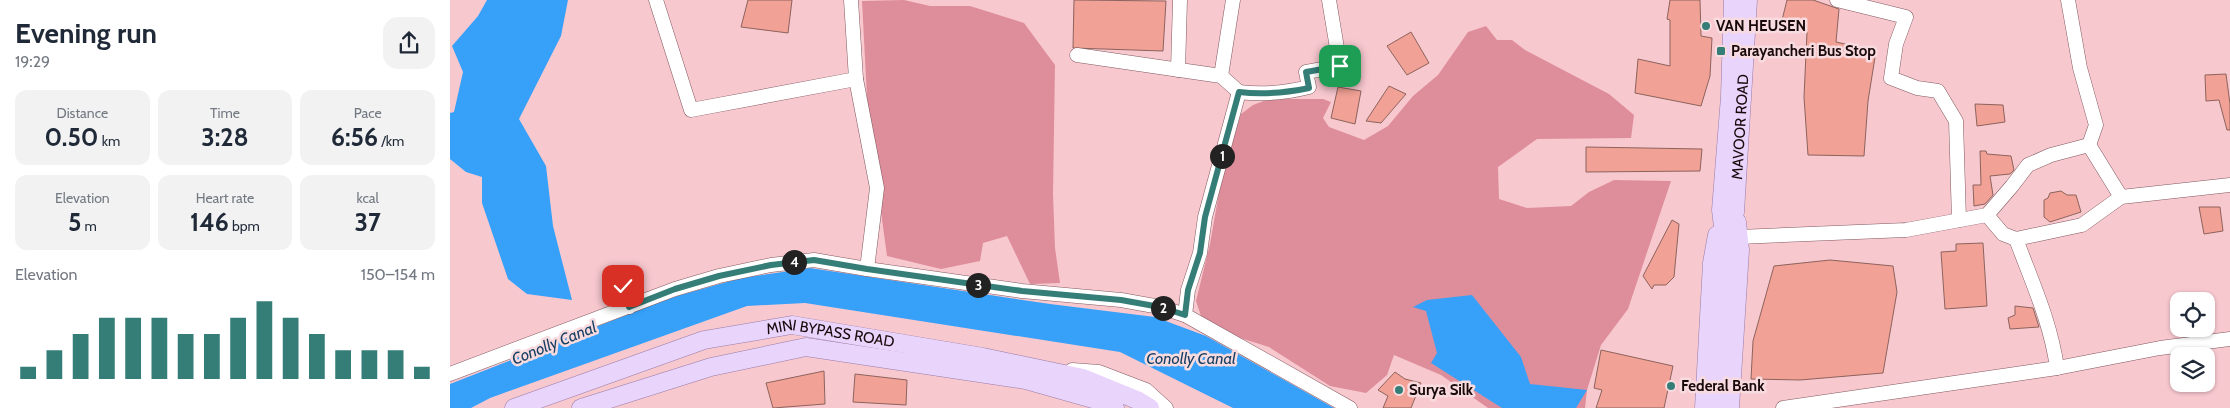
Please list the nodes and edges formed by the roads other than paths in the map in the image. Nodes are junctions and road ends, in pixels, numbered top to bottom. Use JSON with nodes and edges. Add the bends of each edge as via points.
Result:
{"nodes":[{"id":1,"x":656,"y":0,"type":"edge"},
{"id":2,"x":851,"y":0,"type":"edge"},
{"id":3,"x":1180,"y":0,"type":"edge"},
{"id":4,"x":1234,"y":0,"type":"edge"},
{"id":5,"x":1734,"y":0,"type":"edge"},
{"id":6,"x":1748,"y":0,"type":"edge"},
{"id":7,"x":1837,"y":0,"type":"edge"},
{"id":8,"x":2068,"y":0,"type":"edge"},
{"id":9,"x":1333,"y":1,"type":"edge"},
{"id":10,"x":1077,"y":55,"type":"dead end"},
{"id":11,"x":1178,"y":70,"type":"junction"},
{"id":12,"x":1221,"y":76,"type":"junction"},
{"id":13,"x":856,"y":79,"type":"junction"},
{"id":14,"x":1239,"y":92,"type":"junction"},
{"id":15,"x":2089,"y":144,"type":"junction"},
{"id":16,"x":2230,"y":185,"type":"edge"},
{"id":17,"x":2121,"y":197,"type":"junction"},
{"id":18,"x":1728,"y":211,"type":"junction"},
{"id":19,"x":1987,"y":215,"type":"junction"},
{"id":20,"x":1958,"y":220,"type":"junction"},
{"id":21,"x":1739,"y":237,"type":"junction"},
{"id":22,"x":2016,"y":239,"type":"junction"},
{"id":23,"x":867,"y":269,"type":"junction"},
{"id":24,"x":623,"y":286,"type":"dead end"},
{"id":25,"x":629,"y":307,"type":"junction"},
{"id":26,"x":1185,"y":315,"type":"junction"},
{"id":27,"x":2230,"y":339,"type":"edge"},
{"id":28,"x":2057,"y":368,"type":"junction"},
{"id":29,"x":1039,"y":369,"type":"junction"},
{"id":30,"x":450,"y":374,"type":"edge"},
{"id":31,"x":514,"y":408,"type":"edge"},
{"id":32,"x":581,"y":408,"type":"edge"},
{"id":33,"x":1115,"y":408,"type":"edge"},
{"id":34,"x":1150,"y":408,"type":"edge"},
{"id":35,"x":1166,"y":408,"type":"edge"},
{"id":36,"x":1350,"y":408,"type":"edge"},
{"id":37,"x":1704,"y":408,"type":"edge"},
{"id":38,"x":1717,"y":408,"type":"edge"},
{"id":39,"x":1730,"y":408,"type":"edge"},
{"id":40,"x":1783,"y":408,"type":"edge"}],
"edges":[{"from":1,"to":13,"type":"street","via":[[691,110]]},
{"from":2,"to":13,"type":"street"},
{"from":3,"to":11,"type":"street"},
{"from":4,"to":12,"type":"street"},
{"from":5,"to":18,"type":"main road","name":"MAVOOR ROAD"},
{"from":6,"to":18,"type":"main road","name":"MAVOOR ROAD"},
{"from":7,"to":20,"type":"street","via":[[1906,17],[1896,44],[1891,78],[1917,88],[1938,91],[1956,121]]},
{"from":8,"to":15,"type":"street","via":[[2080,68],[2096,125]]},
{"from":9,"to":14,"type":"street","via":[[1340,66],[1306,72],[1309,88],[1259,94]]},
{"from":10,"to":11,"type":"street"},
{"from":11,"to":12,"type":"street"},
{"from":12,"to":14,"type":"street"},
{"from":13,"to":23,"type":"street","via":[[877,188]]},
{"from":14,"to":26,"type":"street","via":[[1205,217]]},
{"from":15,"to":17,"type":"street"},
{"from":15,"to":19,"type":"street","via":[[2028,164]]},
{"from":16,"to":17,"type":"street"},
{"from":17,"to":22,"type":"street","via":[[2082,225]]},
{"from":18,"to":21,"type":"main road"},
{"from":18,"to":37,"type":"main road","via":[[1712,263]]},
{"from":18,"to":38,"type":"main road","name":"MAVOOR ROAD"},
{"from":19,"to":20,"type":"street"},
{"from":19,"to":22,"type":"street","via":[[2003,234]]},
{"from":20,"to":21,"type":"street","via":[[1906,230]]},
{"from":21,"to":39,"type":"main road"},
{"from":22,"to":28,"type":"street","via":[[2049,324]]},
{"from":23,"to":25,"type":"street","via":[[814,260],[771,265],[675,289]]},
{"from":23,"to":26,"type":"street","via":[[1022,291],[1121,300]]},
{"from":24,"to":25,"type":"street"},
{"from":25,"to":30,"type":"street"},
{"from":26,"to":36,"type":"street"},
{"from":27,"to":28,"type":"street","via":[[2160,348]]},
{"from":28,"to":40,"type":"street"},
{"from":29,"to":31,"type":"main road","name":"MINI BYPASS ROAD","via":[[792,325],[704,340]]},
{"from":29,"to":34,"type":"main road","name":"MINI BYPASS ROAD","via":[[1083,378]]},
{"from":29,"to":35,"type":"street","via":[[1099,372],[1146,390]]},
{"from":32,"to":33,"type":"main road","name":"MINI BYPASS ROAD","via":[[711,368],[806,348],[1026,380]]}]}
